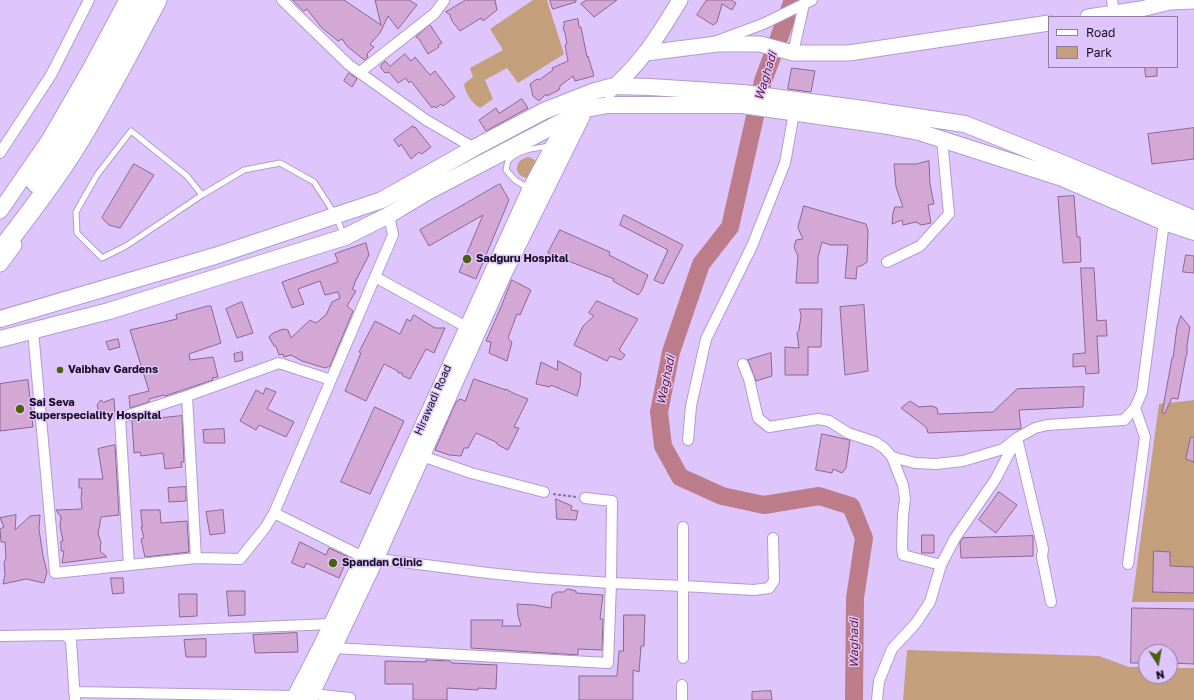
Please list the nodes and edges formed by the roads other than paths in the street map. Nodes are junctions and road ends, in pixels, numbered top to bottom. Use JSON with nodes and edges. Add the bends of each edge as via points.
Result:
{"nodes":[{"id":1,"x":89,"y":0,"type":"edge"},
{"id":2,"x":127,"y":0,"type":"edge"},
{"id":3,"x":139,"y":0,"type":"edge"},
{"id":4,"x":157,"y":0,"type":"edge"},
{"id":5,"x":167,"y":0,"type":"edge"},
{"id":6,"x":282,"y":0,"type":"edge"},
{"id":7,"x":444,"y":0,"type":"edge"},
{"id":8,"x":680,"y":0,"type":"edge"},
{"id":9,"x":1170,"y":1,"type":"edge"},
{"id":10,"x":805,"y":3,"type":"edge"},
{"id":11,"x":1194,"y":4,"type":"edge"},
{"id":12,"x":1113,"y":6,"type":"edge"},
{"id":13,"x":1090,"y":16,"type":"edge"},
{"id":14,"x":1048,"y":23,"type":"edge"},
{"id":15,"x":708,"y":45,"type":"junction"},
{"id":16,"x":646,"y":53,"type":"junction"},
{"id":17,"x":793,"y":53,"type":"junction"},
{"id":18,"x":360,"y":72,"type":"junction"},
{"id":19,"x":614,"y":86,"type":"junction"},
{"id":20,"x":743,"y":99,"type":"junction"},
{"id":21,"x":788,"y":108,"type":"junction"},
{"id":22,"x":586,"y":109,"type":"junction"},
{"id":23,"x":942,"y":139,"type":"junction"},
{"id":24,"x":553,"y":146,"type":"junction"},
{"id":25,"x":474,"y":148,"type":"junction"},
{"id":26,"x":0,"y":152,"type":"edge"},
{"id":27,"x":530,"y":189,"type":"junction"},
{"id":28,"x":202,"y":195,"type":"junction"},
{"id":29,"x":0,"y":212,"type":"edge"},
{"id":30,"x":390,"y":215,"type":"junction"},
{"id":31,"x":336,"y":216,"type":"junction"},
{"id":32,"x":1164,"y":222,"type":"junction"},
{"id":33,"x":1193,"y":226,"type":"edge"},
{"id":34,"x":0,"y":232,"type":"edge"},
{"id":35,"x":344,"y":237,"type":"junction"},
{"id":36,"x":0,"y":252,"type":"edge"},
{"id":37,"x":887,"y":262,"type":"dead end"},
{"id":38,"x":0,"y":264,"type":"edge"},
{"id":39,"x":375,"y":277,"type":"junction"},
{"id":40,"x":0,"y":319,"type":"edge"},
{"id":41,"x":472,"y":330,"type":"junction"},
{"id":42,"x":33,"y":331,"type":"junction"},
{"id":43,"x":0,"y":339,"type":"edge"},
{"id":44,"x":743,"y":364,"type":"dead end"},
{"id":45,"x":331,"y":380,"type":"junction"},
{"id":46,"x":187,"y":396,"type":"junction"},
{"id":47,"x":1135,"y":408,"type":"junction"},
{"id":48,"x":1017,"y":438,"type":"junction"},
{"id":49,"x":688,"y":440,"type":"dead end"},
{"id":50,"x":422,"y":456,"type":"junction"},
{"id":51,"x":892,"y":457,"type":"junction"},
{"id":52,"x":544,"y":492,"type":"road end"},
{"id":53,"x":584,"y":498,"type":"road end"},
{"id":54,"x":274,"y":513,"type":"junction"},
{"id":55,"x":683,"y":527,"type":"dead end"},
{"id":56,"x":773,"y":538,"type":"dead end"},
{"id":57,"x":196,"y":558,"type":"junction"},
{"id":58,"x":370,"y":558,"type":"junction"},
{"id":59,"x":1128,"y":564,"type":"dead end"},
{"id":60,"x":129,"y":565,"type":"junction"},
{"id":61,"x":941,"y":565,"type":"junction"},
{"id":62,"x":611,"y":583,"type":"junction"},
{"id":63,"x":684,"y":586,"type":"junction"},
{"id":64,"x":1051,"y":602,"type":"dead end"},
{"id":65,"x":331,"y":624,"type":"junction"},
{"id":66,"x":66,"y":635,"type":"junction"},
{"id":67,"x":0,"y":636,"type":"edge"},
{"id":68,"x":334,"y":648,"type":"junction"},
{"id":69,"x":683,"y":658,"type":"dead end"},
{"id":70,"x":682,"y":685,"type":"dead end"},
{"id":71,"x":74,"y":696,"type":"edge"},
{"id":72,"x":302,"y":698,"type":"edge"},
{"id":73,"x":350,"y":698,"type":"dead end"},
{"id":74,"x":682,"y":700,"type":"edge"},
{"id":75,"x":877,"y":700,"type":"edge"}],
"edges":[{"from":1,"to":26,"type":"street","via":[[51,75]]},
{"from":2,"to":29,"type":"street","via":[[49,140]]},
{"from":3,"to":34,"type":"highway","via":[[89,99],[32,189]]},
{"from":4,"to":36,"type":"highway","via":[[73,152]]},
{"from":5,"to":38,"type":"street","via":[[82,152]]},
{"from":6,"to":18,"type":"street","via":[[349,65]]},
{"from":7,"to":18,"type":"street","via":[[434,14]]},
{"from":8,"to":16,"type":"street","name":"Hirawadi Road"},
{"from":9,"to":11,"type":"street"},
{"from":9,"to":12,"type":"street","via":[[1141,9]]},
{"from":10,"to":15,"type":"street","via":[[763,24]]},
{"from":10,"to":17,"type":"street"},
{"from":12,"to":13,"type":"street"},
{"from":14,"to":17,"type":"street","via":[[849,53]]},
{"from":15,"to":16,"type":"street"},
{"from":15,"to":17,"type":"street","via":[[760,44]]},
{"from":16,"to":19,"type":"street","name":"Hirawadi Road"},
{"from":18,"to":25,"type":"street","via":[[426,120]]},
{"from":19,"to":20,"type":"main road","via":[[650,87]]},
{"from":19,"to":22,"type":"street","name":"Hirawadi Road"},
{"from":19,"to":25,"type":"main road","via":[[544,111]]},
{"from":20,"to":21,"type":"main road"},
{"from":20,"to":22,"type":"main road","via":[[608,105]]},
{"from":21,"to":23,"type":"main road","via":[[919,132]]},
{"from":21,"to":33,"type":"main road","via":[[863,109],[965,124],[1067,165]]},
{"from":21,"to":49,"type":"street","via":[[785,163],[752,246],[706,338],[691,406]]},
{"from":22,"to":24,"type":"street","name":"Hirawadi Road","via":[[566,128]]},
{"from":22,"to":30,"type":"main road","via":[[427,192]]},
{"from":22,"to":41,"type":"street","via":[[503,276]]},
{"from":23,"to":32,"type":"main road","via":[[1062,178]]},
{"from":23,"to":37,"type":"street","via":[[949,214],[920,246]]},
{"from":24,"to":27,"type":"street","name":"Hirawadi Road"},
{"from":24,"to":27,"type":"lane","via":[[530,149],[516,154],[508,161],[506,170]]},
{"from":25,"to":31,"type":"main road","via":[[382,200]]},
{"from":27,"to":41,"type":"street","name":"Hirawadi Road"},
{"from":28,"to":28,"type":"lane","via":[[126,246],[102,258],[77,233],[76,212],[98,174],[131,131],[187,176]]},
{"from":28,"to":31,"type":"lane","via":[[244,170],[280,163],[314,182]]},
{"from":30,"to":35,"type":"main road"},
{"from":30,"to":39,"type":"street","via":[[393,235]]},
{"from":31,"to":35,"type":"lane"},
{"from":31,"to":40,"type":"main road","via":[[214,256]]},
{"from":32,"to":33,"type":"main road"},
{"from":32,"to":47,"type":"street","via":[[1142,392]]},
{"from":35,"to":42,"type":"main road","via":[[109,311]]},
{"from":39,"to":41,"type":"street"},
{"from":39,"to":45,"type":"street"},
{"from":41,"to":50,"type":"street"},
{"from":41,"to":58,"type":"street","name":"Hirawadi Road"},
{"from":42,"to":43,"type":"main road"},
{"from":42,"to":60,"type":"street","via":[[55,573]]},
{"from":44,"to":51,"type":"street","via":[[758,418],[769,426],[818,419],[829,420],[848,433],[875,442]]},
{"from":45,"to":46,"type":"street","via":[[279,363]]},
{"from":45,"to":54,"type":"street"},
{"from":46,"to":57,"type":"street"},
{"from":46,"to":60,"type":"street","via":[[120,418]]},
{"from":47,"to":48,"type":"street","via":[[1124,420],[1047,425],[1035,428]]},
{"from":47,"to":59,"type":"street","via":[[1144,437]]},
{"from":48,"to":51,"type":"street","via":[[1003,449],[963,460],[936,464]]},
{"from":48,"to":61,"type":"street","via":[[995,480],[955,538]]},
{"from":48,"to":64,"type":"street","via":[[1043,550],[1042,557]]},
{"from":50,"to":52,"type":"street","via":[[471,473]]},
{"from":50,"to":58,"type":"street"},
{"from":51,"to":61,"type":"street","via":[[904,493],[903,556]]},
{"from":53,"to":62,"type":"street","via":[[612,501]]},
{"from":54,"to":57,"type":"street","via":[[240,559]]},
{"from":54,"to":58,"type":"street"},
{"from":55,"to":63,"type":"street"},
{"from":56,"to":63,"type":"street","via":[[774,581],[769,588],[754,590]]},
{"from":57,"to":60,"type":"street"},
{"from":58,"to":62,"type":"street","via":[[522,577]]},
{"from":58,"to":65,"type":"street","name":"Hirawadi Road"},
{"from":58,"to":68,"type":"street"},
{"from":61,"to":75,"type":"street","via":[[930,602],[916,623],[892,649],[879,681]]},
{"from":62,"to":63,"type":"street"},
{"from":62,"to":68,"type":"street","via":[[608,663]]},
{"from":63,"to":69,"type":"street"},
{"from":65,"to":66,"type":"street"},
{"from":65,"to":72,"type":"street","name":"Hirawadi Road"},
{"from":66,"to":67,"type":"street"},
{"from":66,"to":71,"type":"street","via":[[71,641]]},
{"from":68,"to":72,"type":"street"},
{"from":70,"to":74,"type":"street"},
{"from":71,"to":72,"type":"street"},
{"from":72,"to":73,"type":"street"}]}
